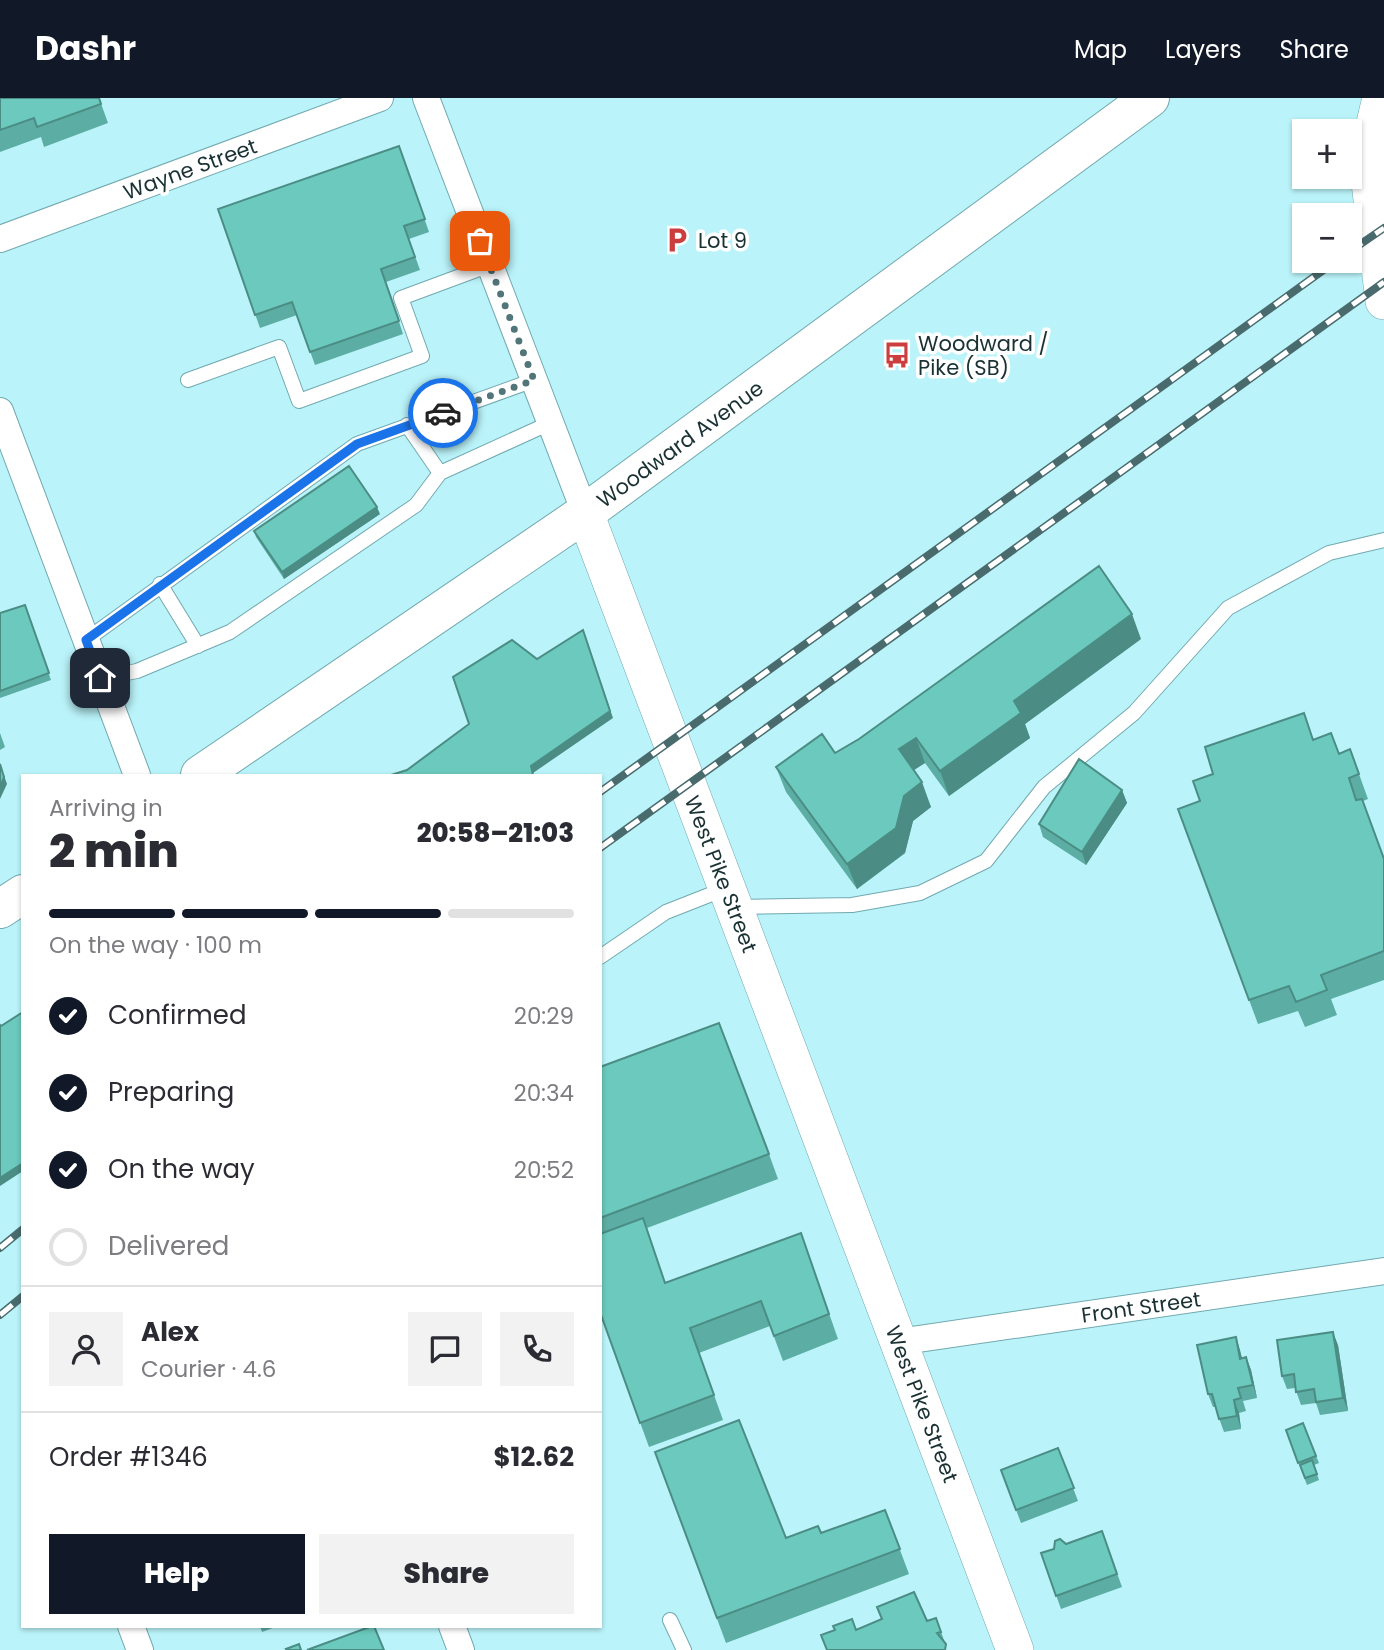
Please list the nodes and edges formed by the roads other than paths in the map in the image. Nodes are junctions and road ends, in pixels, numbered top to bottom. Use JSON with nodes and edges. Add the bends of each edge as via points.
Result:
{"nodes":[{"id":1,"x":380,"y":98,"type":"edge"},
{"id":2,"x":426,"y":98,"type":"edge"},
{"id":3,"x":1150,"y":98,"type":"edge"},
{"id":4,"x":1381,"y":98,"type":"edge"},
{"id":5,"x":0,"y":239,"type":"edge"},
{"id":6,"x":489,"y":265,"type":"junction"},
{"id":7,"x":1384,"y":301,"type":"edge"},
{"id":8,"x":188,"y":380,"type":"dead end"},
{"id":9,"x":534,"y":380,"type":"junction"},
{"id":10,"x":0,"y":411,"type":"edge"},
{"id":11,"x":551,"y":423,"type":"junction"},
{"id":12,"x":407,"y":425,"type":"junction"},
{"id":13,"x":440,"y":473,"type":"junction"},
{"id":14,"x":585,"y":513,"type":"junction"},
{"id":15,"x":1384,"y":540,"type":"edge"},
{"id":16,"x":160,"y":584,"type":"junction"},
{"id":17,"x":86,"y":640,"type":"junction"},
{"id":18,"x":198,"y":646,"type":"junction"},
{"id":19,"x":100,"y":678,"type":"junction"},
{"id":20,"x":137,"y":774,"type":"edge"},
{"id":21,"x":201,"y":774,"type":"edge"},
{"id":22,"x":21,"y":895,"type":"edge"},
{"id":23,"x":730,"y":897,"type":"junction"},
{"id":24,"x":0,"y":909,"type":"edge"},
{"id":25,"x":602,"y":956,"type":"edge"},
{"id":26,"x":1384,"y":1271,"type":"edge"},
{"id":27,"x":898,"y":1342,"type":"junction"},
{"id":28,"x":670,"y":1620,"type":"dead end"},
{"id":29,"x":132,"y":1628,"type":"edge"},
{"id":30,"x":453,"y":1628,"type":"edge"},
{"id":31,"x":140,"y":1650,"type":"edge"},
{"id":32,"x":461,"y":1650,"type":"edge"},
{"id":33,"x":684,"y":1650,"type":"edge"},
{"id":34,"x":1015,"y":1650,"type":"edge"}],
"edges":[{"from":1,"to":5,"type":"street","name":"Wayne Street"},
{"from":2,"to":6,"type":"street","name":"West Pike Street"},
{"from":3,"to":14,"type":"main road","name":"Woodward Avenue"},
{"from":4,"to":7,"type":"street","via":[[1367,158]]},
{"from":6,"to":8,"type":"lane","via":[[401,298],[422,356],[299,401],[279,347]]},
{"from":6,"to":9,"type":"street","name":"West Pike Street"},
{"from":9,"to":11,"type":"street","name":"West Pike Street"},
{"from":9,"to":12,"type":"lane"},
{"from":10,"to":17,"type":"street"},
{"from":11,"to":13,"type":"lane"},
{"from":11,"to":14,"type":"street","name":"West Pike Street"},
{"from":12,"to":13,"type":"lane"},
{"from":12,"to":16,"type":"lane","via":[[357,444]]},
{"from":13,"to":18,"type":"lane","via":[[416,505],[230,632]]},
{"from":14,"to":21,"type":"main road","name":"Woodward Avenue"},
{"from":14,"to":23,"type":"street","name":"West Pike Street"},
{"from":15,"to":23,"type":"lane","via":[[1329,553],[1228,608],[1134,713],[1044,787],[986,861],[920,892],[852,905]]},
{"from":16,"to":17,"type":"lane"},
{"from":16,"to":18,"type":"lane"},
{"from":17,"to":19,"type":"street"},
{"from":18,"to":19,"type":"lane","via":[[137,671]]},
{"from":19,"to":20,"type":"street"},
{"from":22,"to":24,"type":"main road"},
{"from":23,"to":25,"type":"lane","via":[[666,912]]},
{"from":23,"to":27,"type":"street","name":"West Pike Street"},
{"from":26,"to":27,"type":"street","name":"Front Street"},
{"from":27,"to":34,"type":"street","name":"West Pike Street"},
{"from":28,"to":33,"type":"lane"},
{"from":29,"to":31,"type":"street"},
{"from":30,"to":32,"type":"street"}]}
